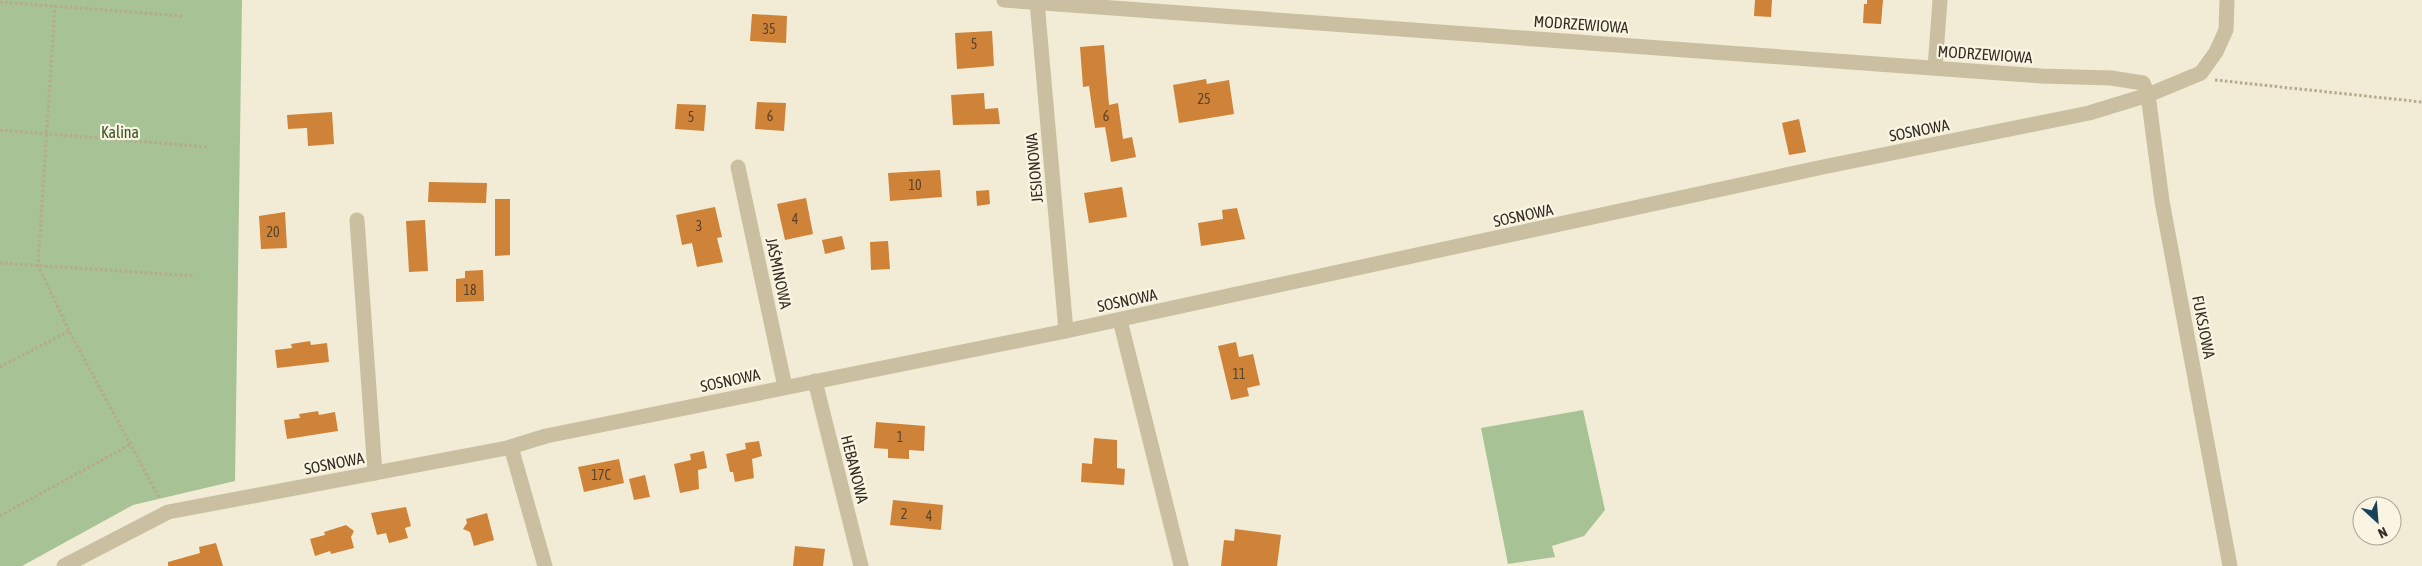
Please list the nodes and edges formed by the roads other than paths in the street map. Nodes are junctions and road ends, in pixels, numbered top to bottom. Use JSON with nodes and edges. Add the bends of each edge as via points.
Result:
{"nodes":[{"id":1,"x":1004,"y":0,"type":"edge"},
{"id":2,"x":1940,"y":0,"type":"edge"},
{"id":3,"x":2228,"y":0,"type":"edge"},
{"id":4,"x":1032,"y":1,"type":"edge"},
{"id":5,"x":1935,"y":68,"type":"junction"},
{"id":6,"x":2148,"y":95,"type":"junction"},
{"id":7,"x":738,"y":167,"type":"dead end"},
{"id":8,"x":357,"y":220,"type":"dead end"},
{"id":9,"x":1120,"y":320,"type":"junction"},
{"id":10,"x":1066,"y":331,"type":"junction"},
{"id":11,"x":815,"y":381,"type":"junction"},
{"id":12,"x":785,"y":387,"type":"junction"},
{"id":13,"x":511,"y":447,"type":"junction"},
{"id":14,"x":375,"y":473,"type":"junction"},
{"id":15,"x":1181,"y":565,"type":"edge"},
{"id":16,"x":64,"y":566,"type":"edge"},
{"id":17,"x":545,"y":566,"type":"edge"},
{"id":18,"x":861,"y":566,"type":"edge"},
{"id":19,"x":2230,"y":566,"type":"edge"}],
"edges":[{"from":1,"to":4,"type":"street","name":"MODRZEWIOWA"},
{"from":2,"to":5,"type":"street"},
{"from":3,"to":6,"type":"street","name":"SOSNOWA","via":[[2226,30],[2201,73]]},
{"from":4,"to":5,"type":"street","name":"MODRZEWIOWA"},
{"from":4,"to":10,"type":"street","name":"JESIONOWA"},
{"from":5,"to":6,"type":"street","name":"MODRZEWIOWA","via":[[2111,78],[2143,83]]},
{"from":6,"to":9,"type":"street","name":"SOSNOWA","via":[[2089,113],[1823,167]]},
{"from":6,"to":19,"type":"street","name":"FUKSJOWA","via":[[2162,201]]},
{"from":7,"to":12,"type":"street","name":"JAŚMINOWA"},
{"from":8,"to":14,"type":"street"},
{"from":9,"to":10,"type":"street","name":"SOSNOWA"},
{"from":9,"to":15,"type":"street"},
{"from":10,"to":11,"type":"street","name":"SOSNOWA"},
{"from":11,"to":12,"type":"street","name":"SOSNOWA"},
{"from":11,"to":18,"type":"street","name":"HEBANOWA"},
{"from":12,"to":13,"type":"street","name":"SOSNOWA","via":[[546,436]]},
{"from":13,"to":14,"type":"street","name":"SOSNOWA"},
{"from":13,"to":17,"type":"street"},
{"from":14,"to":16,"type":"street","name":"SOSNOWA","via":[[168,512]]}]}
